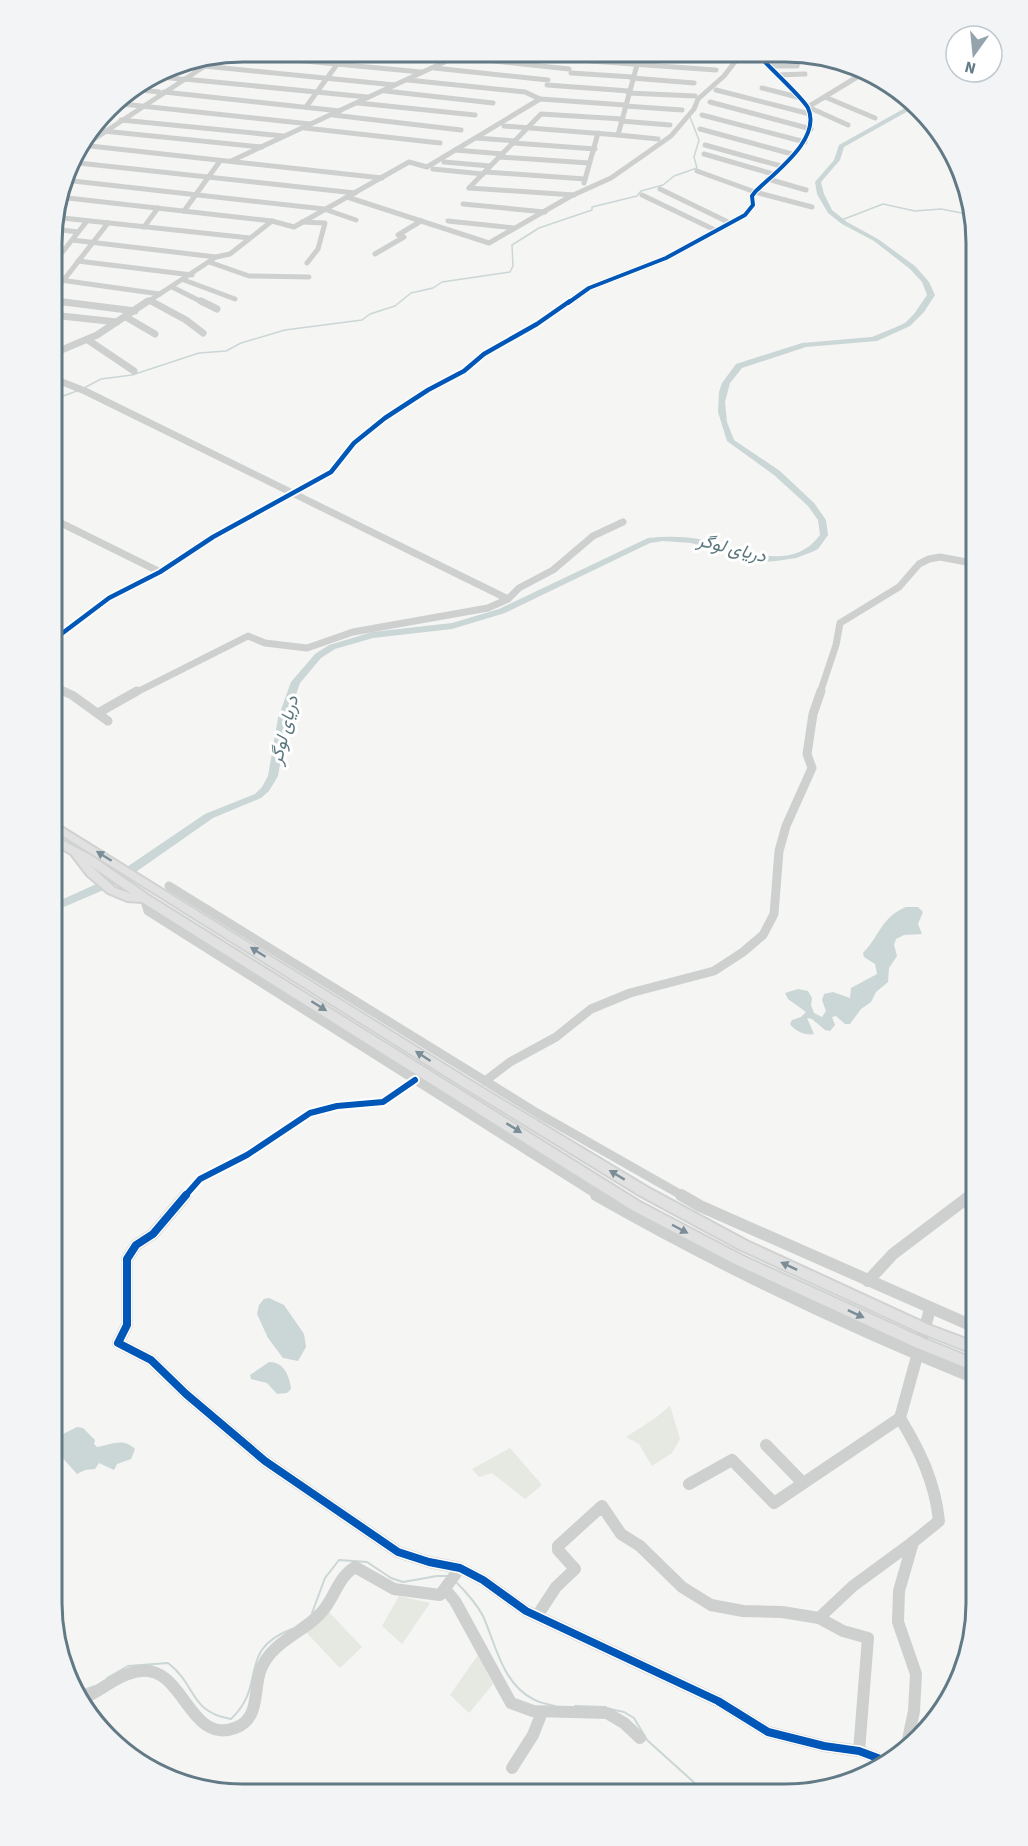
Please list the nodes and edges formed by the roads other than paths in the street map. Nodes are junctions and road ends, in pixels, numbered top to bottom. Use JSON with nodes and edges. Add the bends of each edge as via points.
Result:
{"nodes":[{"id":1,"x":608,"y":61,"type":"edge"},
{"id":2,"x":685,"y":61,"type":"edge"},
{"id":3,"x":736,"y":61,"type":"edge"},
{"id":4,"x":763,"y":61,"type":"edge"},
{"id":5,"x":314,"y":62,"type":"edge"},
{"id":6,"x":446,"y":62,"type":"edge"},
{"id":7,"x":486,"y":62,"type":"edge"},
{"id":8,"x":797,"y":62,"type":"edge"},
{"id":9,"x":337,"y":64,"type":"junction"},
{"id":10,"x":637,"y":65,"type":"junction"},
{"id":11,"x":202,"y":66,"type":"joint"},
{"id":12,"x":768,"y":66,"type":"junction"},
{"id":13,"x":432,"y":68,"type":"junction"},
{"id":14,"x":684,"y":68,"type":"junction"},
{"id":15,"x":716,"y":70,"type":"dead end"},
{"id":16,"x":423,"y":72,"type":"junction"},
{"id":17,"x":805,"y":74,"type":"dead end"},
{"id":18,"x":777,"y":75,"type":"junction"},
{"id":19,"x":858,"y":77,"type":"edge"},
{"id":20,"x":168,"y":78,"type":"edge"},
{"id":21,"x":327,"y":78,"type":"junction"},
{"id":22,"x":633,"y":78,"type":"junction"},
{"id":23,"x":182,"y":79,"type":"junction"},
{"id":24,"x":408,"y":80,"type":"junction"},
{"id":25,"x":694,"y":83,"type":"dead end"},
{"id":26,"x":398,"y":85,"type":"junction"},
{"id":27,"x":762,"y":88,"type":"dead end"},
{"id":28,"x":145,"y":90,"type":"edge"},
{"id":29,"x":384,"y":90,"type":"junction"},
{"id":30,"x":716,"y":90,"type":"dead end"},
{"id":31,"x":161,"y":92,"type":"junction"},
{"id":32,"x":628,"y":92,"type":"junction"},
{"id":33,"x":316,"y":93,"type":"junction"},
{"id":34,"x":695,"y":96,"type":"dead end"},
{"id":35,"x":369,"y":97,"type":"junction"},
{"id":36,"x":825,"y":97,"type":"junction"},
{"id":37,"x":799,"y":98,"type":"junction"},
{"id":38,"x":540,"y":99,"type":"junction"},
{"id":39,"x":710,"y":102,"type":"dead end"},
{"id":40,"x":356,"y":103,"type":"junction"},
{"id":41,"x":493,"y":103,"type":"dead end"},
{"id":42,"x":125,"y":104,"type":"edge"},
{"id":43,"x":140,"y":106,"type":"junction"},
{"id":44,"x":625,"y":106,"type":"junction"},
{"id":45,"x":306,"y":107,"type":"junction"},
{"id":46,"x":808,"y":107,"type":"junction"},
{"id":47,"x":682,"y":110,"type":"dead end"},
{"id":48,"x":340,"y":111,"type":"junction"},
{"id":49,"x":810,"y":114,"type":"junction"},
{"id":50,"x":331,"y":115,"type":"junction"},
{"id":51,"x":475,"y":115,"type":"dead end"},
{"id":52,"x":702,"y":115,"type":"dead end"},
{"id":53,"x":875,"y":118,"type":"dead end"},
{"id":54,"x":120,"y":120,"type":"junction"},
{"id":55,"x":622,"y":120,"type":"junction"},
{"id":56,"x":312,"y":124,"type":"junction"},
{"id":57,"x":670,"y":125,"type":"dead end"},
{"id":58,"x":848,"y":125,"type":"dead end"},
{"id":59,"x":504,"y":126,"type":"dead end"},
{"id":60,"x":305,"y":128,"type":"junction"},
{"id":61,"x":527,"y":128,"type":"junction"},
{"id":62,"x":700,"y":129,"type":"dead end"},
{"id":63,"x":811,"y":129,"type":"junction"},
{"id":64,"x":461,"y":130,"type":"dead end"},
{"id":65,"x":103,"y":131,"type":"junction"},
{"id":66,"x":98,"y":134,"type":"edge"},
{"id":67,"x":597,"y":134,"type":"junction"},
{"id":68,"x":618,"y":135,"type":"junction"},
{"id":69,"x":285,"y":137,"type":"junction"},
{"id":70,"x":476,"y":138,"type":"junction"},
{"id":71,"x":657,"y":139,"type":"dead end"},
{"id":72,"x":514,"y":142,"type":"junction"},
{"id":73,"x":805,"y":142,"type":"junction"},
{"id":74,"x":440,"y":143,"type":"dead end"},
{"id":75,"x":90,"y":145,"type":"edge"},
{"id":76,"x":705,"y":145,"type":"dead end"},
{"id":77,"x":263,"y":147,"type":"junction"},
{"id":78,"x":596,"y":149,"type":"junction"},
{"id":79,"x":455,"y":150,"type":"junction"},
{"id":80,"x":704,"y":154,"type":"dead end"},
{"id":81,"x":792,"y":154,"type":"junction"},
{"id":82,"x":501,"y":156,"type":"junction"},
{"id":83,"x":220,"y":161,"type":"junction"},
{"id":84,"x":230,"y":162,"type":"junction"},
{"id":85,"x":444,"y":162,"type":"dead end"},
{"id":86,"x":80,"y":163,"type":"edge"},
{"id":87,"x":590,"y":163,"type":"junction"},
{"id":88,"x":490,"y":166,"type":"junction"},
{"id":89,"x":781,"y":166,"type":"junction"},
{"id":90,"x":433,"y":169,"type":"dead end"},
{"id":91,"x":697,"y":171,"type":"dead end"},
{"id":92,"x":484,"y":173,"type":"junction"},
{"id":93,"x":771,"y":176,"type":"junction"},
{"id":94,"x":209,"y":177,"type":"junction"},
{"id":95,"x":382,"y":178,"type":"junction"},
{"id":96,"x":585,"y":179,"type":"junction"},
{"id":97,"x":72,"y":181,"type":"edge"},
{"id":98,"x":584,"y":189,"type":"junction"},
{"id":99,"x":660,"y":189,"type":"dead end"},
{"id":100,"x":806,"y":190,"type":"dead end"},
{"id":101,"x":754,"y":192,"type":"junction"},
{"id":102,"x":355,"y":193,"type":"junction"},
{"id":103,"x":197,"y":195,"type":"junction"},
{"id":104,"x":574,"y":195,"type":"junction"},
{"id":105,"x":642,"y":195,"type":"dead end"},
{"id":106,"x":347,"y":197,"type":"junction"},
{"id":107,"x":67,"y":198,"type":"edge"},
{"id":108,"x":463,"y":204,"type":"dead end"},
{"id":109,"x":812,"y":207,"type":"dead end"},
{"id":110,"x":158,"y":208,"type":"junction"},
{"id":111,"x":324,"y":209,"type":"junction"},
{"id":112,"x":184,"y":211,"type":"junction"},
{"id":113,"x":545,"y":212,"type":"junction"},
{"id":114,"x":63,"y":218,"type":"edge"},
{"id":115,"x":356,"y":220,"type":"dead end"},
{"id":116,"x":87,"y":221,"type":"junction"},
{"id":117,"x":272,"y":221,"type":"junction"},
{"id":118,"x":421,"y":221,"type":"junction"},
{"id":119,"x":448,"y":221,"type":"dead end"},
{"id":120,"x":302,"y":222,"type":"junction"},
{"id":121,"x":108,"y":223,"type":"junction"},
{"id":122,"x":730,"y":224,"type":"junction"},
{"id":123,"x":144,"y":227,"type":"junction"},
{"id":124,"x":515,"y":228,"type":"junction"},
{"id":125,"x":63,"y":230,"type":"edge"},
{"id":126,"x":717,"y":231,"type":"junction"},
{"id":127,"x":78,"y":232,"type":"junction"},
{"id":128,"x":250,"y":238,"type":"junction"},
{"id":129,"x":72,"y":240,"type":"junction"},
{"id":130,"x":93,"y":243,"type":"junction"},
{"id":131,"x":62,"y":252,"type":"edge"},
{"id":132,"x":375,"y":254,"type":"dead end"},
{"id":133,"x":216,"y":257,"type":"junction"},
{"id":134,"x":78,"y":261,"type":"junction"},
{"id":135,"x":209,"y":262,"type":"junction"},
{"id":136,"x":307,"y":262,"type":"dead end"},
{"id":137,"x":192,"y":275,"type":"junction"},
{"id":138,"x":309,"y":277,"type":"dead end"},
{"id":139,"x":184,"y":280,"type":"junction"},
{"id":140,"x":63,"y":281,"type":"joint"},
{"id":141,"x":172,"y":287,"type":"junction"},
{"id":142,"x":160,"y":294,"type":"junction"},
{"id":143,"x":235,"y":299,"type":"dead end"},
{"id":144,"x":150,"y":301,"type":"junction"},
{"id":145,"x":62,"y":302,"type":"edge"},
{"id":146,"x":217,"y":309,"type":"dead end"},
{"id":147,"x":135,"y":310,"type":"junction"},
{"id":148,"x":62,"y":316,"type":"edge"},
{"id":149,"x":126,"y":317,"type":"junction"},
{"id":150,"x":117,"y":322,"type":"junction"},
{"id":151,"x":202,"y":333,"type":"dead end"},
{"id":152,"x":155,"y":334,"type":"dead end"},
{"id":153,"x":88,"y":340,"type":"junction"},
{"id":154,"x":62,"y":350,"type":"edge"},
{"id":155,"x":134,"y":371,"type":"dead end"},
{"id":156,"x":62,"y":382,"type":"edge"},
{"id":157,"x":292,"y":494,"type":"junction"},
{"id":158,"x":623,"y":522,"type":"dead end"},
{"id":159,"x":63,"y":524,"type":"dead end"},
{"id":160,"x":967,"y":562,"type":"edge"},
{"id":161,"x":160,"y":572,"type":"junction"},
{"id":162,"x":508,"y":599,"type":"junction"},
{"id":163,"x":62,"y":633,"type":"edge"},
{"id":164,"x":62,"y":691,"type":"edge"},
{"id":165,"x":98,"y":713,"type":"junction"},
{"id":166,"x":108,"y":721,"type":"dead end"},
{"id":167,"x":62,"y":831,"type":"edge"},
{"id":168,"x":62,"y":844,"type":"edge"},
{"id":169,"x":75,"y":850,"type":"junction"},
{"id":170,"x":121,"y":875,"type":"junction"},
{"id":171,"x":169,"y":886,"type":"dead end"},
{"id":172,"x":144,"y":898,"type":"junction"},
{"id":173,"x":415,"y":1080,"type":"junction"},
{"id":174,"x":485,"y":1081,"type":"junction"},
{"id":175,"x":468,"y":1092,"type":"junction"},
{"id":176,"x":966,"y":1200,"type":"edge"},
{"id":177,"x":868,"y":1281,"type":"junction"},
{"id":178,"x":930,"y":1309,"type":"junction"},
{"id":179,"x":966,"y":1324,"type":"edge"},
{"id":180,"x":925,"y":1329,"type":"junction"},
{"id":181,"x":966,"y":1345,"type":"edge"},
{"id":182,"x":918,"y":1349,"type":"junction"},
{"id":183,"x":966,"y":1363,"type":"edge"},
{"id":184,"x":966,"y":1373,"type":"edge"},
{"id":185,"x":900,"y":1418,"type":"junction"},
{"id":186,"x":766,"y":1445,"type":"dead end"},
{"id":187,"x":802,"y":1482,"type":"junction"},
{"id":188,"x":689,"y":1484,"type":"dead end"},
{"id":189,"x":913,"y":1542,"type":"junction"},
{"id":190,"x":459,"y":1572,"type":"junction"},
{"id":191,"x":445,"y":1589,"type":"junction"},
{"id":192,"x":537,"y":1616,"type":"junction"},
{"id":193,"x":819,"y":1617,"type":"junction"},
{"id":194,"x":87,"y":1696,"type":"edge"},
{"id":195,"x":542,"y":1712,"type":"junction"},
{"id":196,"x":909,"y":1735,"type":"edge"},
{"id":197,"x":640,"y":1738,"type":"dead end"},
{"id":198,"x":859,"y":1751,"type":"junction"},
{"id":199,"x":879,"y":1758,"type":"edge"},
{"id":200,"x":512,"y":1768,"type":"dead end"}],
"edges":[{"from":1,"to":10,"type":"street"},
{"from":2,"to":14,"type":"street"},
{"from":3,"to":98,"type":"street","via":[[698,99],[671,136],[632,166]]},
{"from":4,"to":12,"type":"street"},
{"from":5,"to":9,"type":"street"},
{"from":6,"to":13,"type":"street"},
{"from":7,"to":22,"type":"street"},
{"from":8,"to":12,"type":"street"},
{"from":9,"to":16,"type":"street"},
{"from":9,"to":21,"type":"street"},
{"from":10,"to":14,"type":"street"},
{"from":10,"to":22,"type":"street"},
{"from":11,"to":21,"type":"street"},
{"from":11,"to":23,"type":"street"},
{"from":12,"to":18,"type":"street"},
{"from":13,"to":16,"type":"street"},
{"from":13,"to":32,"type":"street"},
{"from":14,"to":15,"type":"street"},
{"from":16,"to":24,"type":"street"},
{"from":17,"to":18,"type":"street"},
{"from":18,"to":37,"type":"street"},
{"from":19,"to":36,"type":"street"},
{"from":20,"to":23,"type":"street"},
{"from":21,"to":26,"type":"street"},
{"from":21,"to":33,"type":"street"},
{"from":22,"to":25,"type":"street"},
{"from":22,"to":32,"type":"street"},
{"from":23,"to":31,"type":"street"},
{"from":23,"to":33,"type":"street"},
{"from":24,"to":26,"type":"street"},
{"from":24,"to":38,"type":"street","via":[[525,92]]},
{"from":26,"to":29,"type":"street"},
{"from":27,"to":37,"type":"street"},
{"from":28,"to":31,"type":"street"},
{"from":29,"to":35,"type":"street"},
{"from":29,"to":41,"type":"street"},
{"from":30,"to":49,"type":"street"},
{"from":31,"to":43,"type":"street"},
{"from":31,"to":45,"type":"street"},
{"from":32,"to":34,"type":"street"},
{"from":32,"to":44,"type":"street"},
{"from":33,"to":35,"type":"street"},
{"from":33,"to":45,"type":"street"},
{"from":35,"to":40,"type":"street"},
{"from":36,"to":46,"type":"street"},
{"from":36,"to":53,"type":"street"},
{"from":37,"to":46,"type":"street"},
{"from":38,"to":44,"type":"street"},
{"from":38,"to":70,"type":"street"},
{"from":39,"to":63,"type":"street"},
{"from":40,"to":48,"type":"street"},
{"from":40,"to":51,"type":"street"},
{"from":42,"to":43,"type":"street"},
{"from":43,"to":54,"type":"street"},
{"from":43,"to":56,"type":"street"},
{"from":44,"to":47,"type":"street"},
{"from":44,"to":55,"type":"street"},
{"from":45,"to":48,"type":"street"},
{"from":46,"to":49,"type":"street"},
{"from":46,"to":58,"type":"street"},
{"from":48,"to":50,"type":"street"},
{"from":49,"to":63,"type":"street"},
{"from":50,"to":56,"type":"street"},
{"from":50,"to":64,"type":"street"},
{"from":52,"to":73,"type":"street"},
{"from":54,"to":65,"type":"street"},
{"from":54,"to":69,"type":"street"},
{"from":55,"to":57,"type":"street"},
{"from":55,"to":61,"type":"street","via":[[541,114]]},
{"from":55,"to":68,"type":"street"},
{"from":56,"to":60,"type":"street"},
{"from":59,"to":61,"type":"street"},
{"from":60,"to":69,"type":"street"},
{"from":60,"to":74,"type":"street"},
{"from":61,"to":67,"type":"street"},
{"from":61,"to":72,"type":"street"},
{"from":62,"to":81,"type":"street"},
{"from":63,"to":73,"type":"street"},
{"from":65,"to":66,"type":"street"},
{"from":65,"to":77,"type":"street"},
{"from":67,"to":68,"type":"street"},
{"from":67,"to":78,"type":"street"},
{"from":68,"to":71,"type":"street"},
{"from":69,"to":77,"type":"street"},
{"from":70,"to":72,"type":"street"},
{"from":70,"to":79,"type":"street"},
{"from":72,"to":78,"type":"street"},
{"from":72,"to":82,"type":"street"},
{"from":73,"to":81,"type":"street"},
{"from":75,"to":83,"type":"street"},
{"from":76,"to":89,"type":"street"},
{"from":77,"to":84,"type":"street"},
{"from":78,"to":87,"type":"street"},
{"from":79,"to":82,"type":"street"},
{"from":79,"to":95,"type":"street","via":[[427,167],[409,162]]},
{"from":80,"to":93,"type":"street"},
{"from":81,"to":89,"type":"street"},
{"from":82,"to":87,"type":"street"},
{"from":82,"to":88,"type":"street"},
{"from":83,"to":84,"type":"street"},
{"from":83,"to":94,"type":"street"},
{"from":84,"to":95,"type":"street"},
{"from":85,"to":88,"type":"street"},
{"from":86,"to":94,"type":"street"},
{"from":87,"to":96,"type":"street"},
{"from":88,"to":92,"type":"street"},
{"from":89,"to":93,"type":"street"},
{"from":90,"to":92,"type":"street"},
{"from":91,"to":101,"type":"street"},
{"from":92,"to":96,"type":"street"},
{"from":92,"to":104,"type":"street","via":[[469,188]]},
{"from":93,"to":100,"type":"street"},
{"from":93,"to":101,"type":"street"},
{"from":94,"to":102,"type":"street"},
{"from":94,"to":103,"type":"street"},
{"from":95,"to":102,"type":"street"},
{"from":96,"to":98,"type":"street"},
{"from":97,"to":103,"type":"street"},
{"from":98,"to":104,"type":"street"},
{"from":99,"to":122,"type":"street"},
{"from":101,"to":109,"type":"street"},
{"from":101,"to":122,"type":"street","via":[[750,210]]},
{"from":102,"to":106,"type":"street"},
{"from":103,"to":111,"type":"street"},
{"from":103,"to":112,"type":"street"},
{"from":104,"to":113,"type":"street"},
{"from":105,"to":126,"type":"street"},
{"from":106,"to":111,"type":"street"},
{"from":106,"to":118,"type":"street"},
{"from":107,"to":110,"type":"street"},
{"from":108,"to":113,"type":"street"},
{"from":110,"to":112,"type":"street"},
{"from":110,"to":123,"type":"street"},
{"from":111,"to":115,"type":"street"},
{"from":111,"to":120,"type":"street"},
{"from":112,"to":117,"type":"street"},
{"from":113,"to":124,"type":"street"},
{"from":114,"to":116,"type":"street"},
{"from":116,"to":121,"type":"street"},
{"from":116,"to":127,"type":"street"},
{"from":117,"to":120,"type":"street","via":[[294,227]]},
{"from":117,"to":128,"type":"street"},
{"from":118,"to":124,"type":"street","via":[[487,243]]},
{"from":118,"to":132,"type":"street","via":[[398,235],[403,238]]},
{"from":119,"to":124,"type":"street"},
{"from":120,"to":136,"type":"street","via":[[325,224],[318,249]]},
{"from":121,"to":123,"type":"street"},
{"from":121,"to":130,"type":"street"},
{"from":122,"to":126,"type":"street"},
{"from":123,"to":128,"type":"street"},
{"from":125,"to":127,"type":"street"},
{"from":126,"to":157,"type":"street","via":[[666,258],[589,288],[385,418],[348,449],[331,472]]},
{"from":127,"to":129,"type":"street"},
{"from":128,"to":133,"type":"street","via":[[230,254]]},
{"from":129,"to":130,"type":"street"},
{"from":129,"to":131,"type":"street"},
{"from":130,"to":133,"type":"street"},
{"from":130,"to":134,"type":"street"},
{"from":133,"to":135,"type":"street"},
{"from":134,"to":137,"type":"street"},
{"from":134,"to":140,"type":"street"},
{"from":135,"to":137,"type":"street"},
{"from":135,"to":138,"type":"street","via":[[249,276]]},
{"from":137,"to":139,"type":"street"},
{"from":139,"to":141,"type":"street"},
{"from":139,"to":143,"type":"street"},
{"from":140,"to":142,"type":"street"},
{"from":141,"to":142,"type":"street"},
{"from":141,"to":146,"type":"street"},
{"from":142,"to":144,"type":"street"},
{"from":144,"to":147,"type":"street"},
{"from":144,"to":151,"type":"street"},
{"from":145,"to":147,"type":"street"},
{"from":147,"to":149,"type":"street"},
{"from":148,"to":150,"type":"street"},
{"from":149,"to":150,"type":"street"},
{"from":149,"to":152,"type":"street"},
{"from":150,"to":153,"type":"street"},
{"from":153,"to":154,"type":"street"},
{"from":153,"to":155,"type":"street"},
{"from":156,"to":157,"type":"street"},
{"from":157,"to":161,"type":"street","via":[[213,537]]},
{"from":157,"to":162,"type":"street"},
{"from":158,"to":162,"type":"street","via":[[593,536],[553,570],[519,588]]},
{"from":159,"to":161,"type":"street"},
{"from":160,"to":174,"type":"street","via":[[929,559],[919,564],[899,587],[840,623],[813,714],[807,754],[812,768],[786,826],[779,851],[774,914],[764,935],[714,970],[630,993],[591,1010]]},
{"from":161,"to":163,"type":"street","via":[[96,606]]},
{"from":162,"to":165,"type":"street","via":[[488,608],[353,632],[307,648],[273,645],[248,636]]},
{"from":164,"to":165,"type":"street"},
{"from":165,"to":166,"type":"street"},
{"from":170,"to":167,"type":"main road","one_way":true},
{"from":168,"to":169,"type":"main road"},
{"from":169,"to":170,"type":"main road"},
{"from":169,"to":172,"type":"main road","via":[[83,866],[115,892]]},
{"from":170,"to":172,"type":"main road"},
{"from":175,"to":170,"type":"main road","one_way":true,"via":[[136,877]]},
{"from":171,"to":174,"type":"street"},
{"from":172,"to":173,"type":"street","via":[[148,911]]},
{"from":172,"to":175,"type":"main road","one_way":true},
{"from":173,"to":182,"type":"street","via":[[666,1236],[784,1294]]},
{"from":173,"to":190,"type":"street","via":[[383,1102],[310,1113],[247,1155],[200,1179],[127,1259],[127,1325],[117,1343],[151,1360],[265,1461],[375,1538],[398,1552]]},
{"from":174,"to":177,"type":"street","via":[[700,1206]]},
{"from":180,"to":175,"type":"main road","one_way":true,"via":[[743,1245]]},
{"from":175,"to":182,"type":"main road","one_way":true,"via":[[636,1206]]},
{"from":176,"to":177,"type":"street","via":[[906,1241]]},
{"from":177,"to":178,"type":"street"},
{"from":178,"to":179,"type":"street"},
{"from":178,"to":180,"type":"street"},
{"from":180,"to":181,"type":"main road"},
{"from":180,"to":182,"type":"street"},
{"from":182,"to":183,"type":"main road"},
{"from":182,"to":184,"type":"street"},
{"from":182,"to":185,"type":"street"},
{"from":185,"to":187,"type":"street"},
{"from":185,"to":189,"type":"street","via":[[931,1472],[937,1495],[939,1521]]},
{"from":186,"to":187,"type":"street"},
{"from":187,"to":188,"type":"street","via":[[774,1503],[732,1460]]},
{"from":189,"to":193,"type":"street","via":[[853,1586]]},
{"from":189,"to":196,"type":"street","via":[[899,1591],[898,1622],[916,1674]]},
{"from":190,"to":191,"type":"street"},
{"from":190,"to":192,"type":"street","via":[[483,1580]]},
{"from":191,"to":194,"type":"street","via":[[440,1595],[399,1591],[362,1568],[350,1569],[339,1578],[322,1612],[270,1653],[260,1669],[253,1714],[234,1730],[213,1728],[199,1720],[169,1683],[151,1671],[127,1675]]},
{"from":191,"to":195,"type":"street","via":[[456,1601],[511,1703]]},
{"from":192,"to":193,"type":"street","via":[[556,1587],[575,1569],[558,1546],[602,1506],[621,1534],[640,1546],[682,1587],[711,1605]]},
{"from":192,"to":198,"type":"street","via":[[718,1701],[768,1732]]},
{"from":193,"to":198,"type":"street","via":[[843,1631],[868,1638]]},
{"from":195,"to":197,"type":"street","via":[[607,1713]]},
{"from":195,"to":200,"type":"street"},
{"from":198,"to":199,"type":"street"}]}
